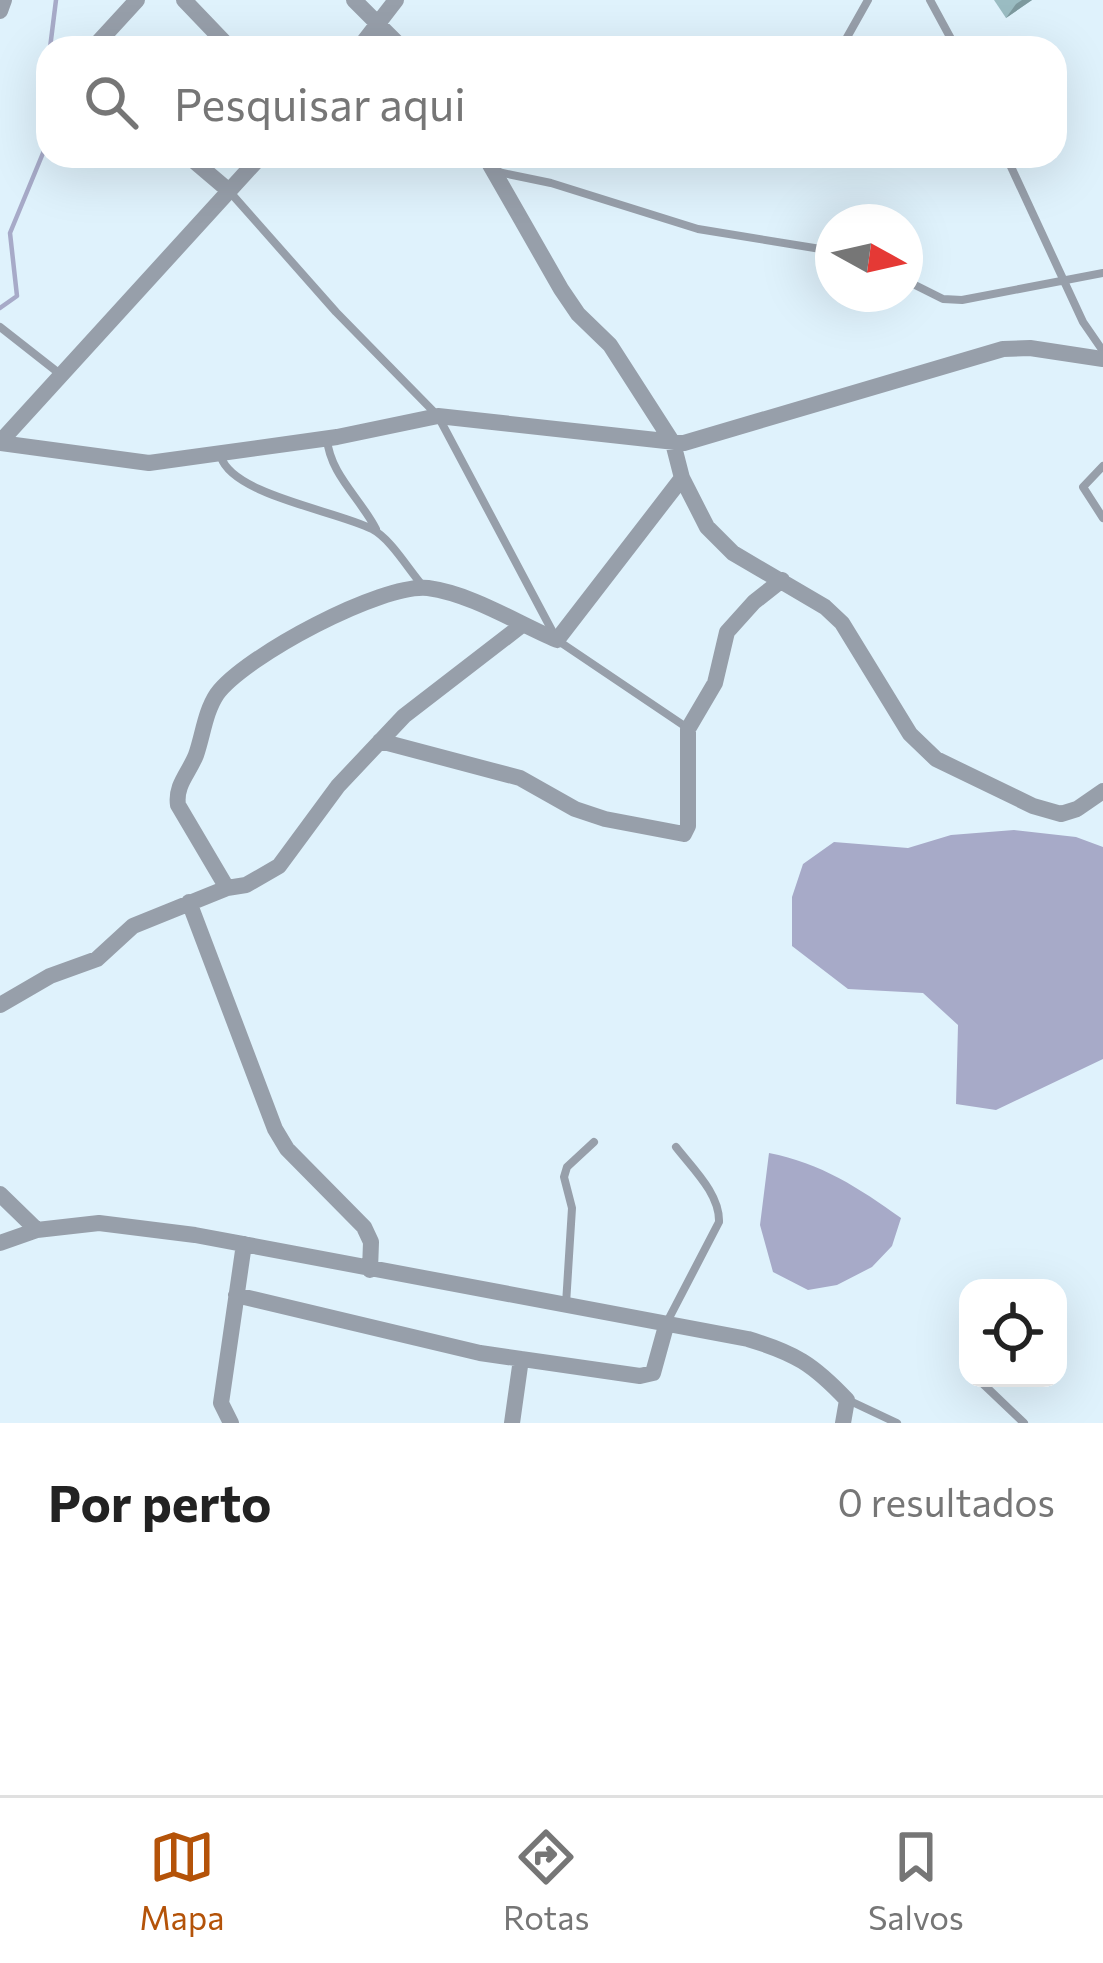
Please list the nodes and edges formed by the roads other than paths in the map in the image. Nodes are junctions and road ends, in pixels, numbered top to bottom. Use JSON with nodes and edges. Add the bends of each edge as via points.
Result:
{"nodes":[{"id":1,"x":4,"y":0,"type":"edge"},
{"id":2,"x":137,"y":0,"type":"edge"},
{"id":3,"x":184,"y":0,"type":"edge"},
{"id":4,"x":354,"y":0,"type":"edge"},
{"id":5,"x":396,"y":0,"type":"edge"},
{"id":6,"x":868,"y":0,"type":"edge"},
{"id":7,"x":930,"y":0,"type":"edge"},
{"id":8,"x":0,"y":10,"type":"edge"},
{"id":9,"x":380,"y":24,"type":"junction"},
{"id":10,"x":104,"y":36,"type":"edge"},
{"id":11,"x":218,"y":36,"type":"edge"},
{"id":12,"x":370,"y":36,"type":"edge"},
{"id":13,"x":391,"y":36,"type":"edge"},
{"id":14,"x":848,"y":36,"type":"edge"},
{"id":15,"x":950,"y":36,"type":"edge"},
{"id":16,"x":202,"y":168,"type":"edge"},
{"id":17,"x":250,"y":168,"type":"edge"},
{"id":18,"x":493,"y":168,"type":"edge"},
{"id":19,"x":504,"y":168,"type":"edge"},
{"id":20,"x":1012,"y":168,"type":"edge"},
{"id":21,"x":228,"y":190,"type":"junction"},
{"id":22,"x":815,"y":248,"type":"edge"},
{"id":23,"x":1103,"y":273,"type":"edge"},
{"id":24,"x":1064,"y":281,"type":"junction"},
{"id":25,"x":923,"y":289,"type":"edge"},
{"id":26,"x":0,"y":327,"type":"edge"},
{"id":27,"x":1103,"y":355,"type":"edge"},
{"id":28,"x":63,"y":376,"type":"junction"},
{"id":29,"x":438,"y":416,"type":"junction"},
{"id":30,"x":327,"y":439,"type":"junction"},
{"id":31,"x":0,"y":443,"type":"edge"},
{"id":32,"x":673,"y":443,"type":"junction"},
{"id":33,"x":220,"y":451,"type":"junction"},
{"id":34,"x":1103,"y":466,"type":"edge"},
{"id":35,"x":682,"y":478,"type":"junction"},
{"id":36,"x":1103,"y":518,"type":"edge"},
{"id":37,"x":376,"y":531,"type":"junction"},
{"id":38,"x":782,"y":580,"type":"junction"},
{"id":39,"x":424,"y":587,"type":"junction"},
{"id":40,"x":522,"y":625,"type":"junction"},
{"id":41,"x":557,"y":640,"type":"junction"},
{"id":42,"x":688,"y":729,"type":"junction"},
{"id":43,"x":380,"y":741,"type":"junction"},
{"id":44,"x":1103,"y":791,"type":"edge"},
{"id":45,"x":227,"y":888,"type":"junction"},
{"id":46,"x":189,"y":902,"type":"junction"},
{"id":47,"x":0,"y":1005,"type":"edge"},
{"id":48,"x":594,"y":1142,"type":"dead end"},
{"id":49,"x":676,"y":1147,"type":"dead end"},
{"id":50,"x":0,"y":1194,"type":"edge"},
{"id":51,"x":37,"y":1230,"type":"junction"},
{"id":52,"x":0,"y":1243,"type":"edge"},
{"id":53,"x":244,"y":1244,"type":"junction"},
{"id":54,"x":370,"y":1270,"type":"junction"},
{"id":55,"x":236,"y":1295,"type":"junction"},
{"id":56,"x":566,"y":1306,"type":"junction"},
{"id":57,"x":666,"y":1326,"type":"junction"},
{"id":58,"x":521,"y":1359,"type":"junction"},
{"id":59,"x":986,"y":1387,"type":"edge"},
{"id":60,"x":847,"y":1400,"type":"junction"},
{"id":61,"x":231,"y":1423,"type":"edge"},
{"id":62,"x":512,"y":1423,"type":"edge"},
{"id":63,"x":843,"y":1423,"type":"edge"},
{"id":64,"x":897,"y":1423,"type":"edge"},
{"id":65,"x":1024,"y":1423,"type":"edge"}],
"edges":[{"from":1,"to":8,"type":"street"},
{"from":2,"to":10,"type":"street"},
{"from":3,"to":11,"type":"street"},
{"from":4,"to":9,"type":"street"},
{"from":5,"to":9,"type":"street"},
{"from":6,"to":14,"type":"lane"},
{"from":7,"to":15,"type":"lane"},
{"from":9,"to":12,"type":"street"},
{"from":9,"to":13,"type":"street"},
{"from":16,"to":21,"type":"street"},
{"from":17,"to":21,"type":"street"},
{"from":18,"to":32,"type":"street","via":[[561,289],[610,345]]},
{"from":19,"to":22,"type":"lane","via":[[698,229]]},
{"from":20,"to":24,"type":"lane"},
{"from":21,"to":28,"type":"street"},
{"from":21,"to":29,"type":"lane"},
{"from":23,"to":24,"type":"lane"},
{"from":24,"to":25,"type":"lane","via":[[962,300]]},
{"from":24,"to":27,"type":"lane"},
{"from":26,"to":28,"type":"lane"},
{"from":27,"to":32,"type":"street","via":[[1003,349]]},
{"from":28,"to":31,"type":"street"},
{"from":29,"to":30,"type":"street"},
{"from":29,"to":32,"type":"street"},
{"from":29,"to":41,"type":"lane"},
{"from":30,"to":33,"type":"street"},
{"from":30,"to":37,"type":"lane","via":[[333,467]]},
{"from":31,"to":33,"type":"street","via":[[134,463]]},
{"from":32,"to":35,"type":"street"},
{"from":33,"to":37,"type":"lane","via":[[228,472]]},
{"from":34,"to":36,"type":"lane","via":[[1083,487]]},
{"from":35,"to":38,"type":"street","via":[[706,527]]},
{"from":35,"to":41,"type":"street"},
{"from":37,"to":39,"type":"lane"},
{"from":38,"to":42,"type":"street","via":[[727,632],[716,683]]},
{"from":38,"to":44,"type":"street","via":[[842,623],[910,734],[936,759],[1061,814]]},
{"from":39,"to":40,"type":"street"},
{"from":39,"to":45,"type":"street","via":[[280,642],[218,694],[176,798]]},
{"from":40,"to":41,"type":"street"},
{"from":40,"to":43,"type":"street"},
{"from":41,"to":42,"type":"lane"},
{"from":42,"to":43,"type":"street","via":[[685,834],[605,819],[520,778]]},
{"from":43,"to":45,"type":"street","via":[[279,866]]},
{"from":45,"to":46,"type":"street"},
{"from":46,"to":47,"type":"street"},
{"from":46,"to":54,"type":"street","via":[[275,1130],[364,1227]]},
{"from":48,"to":56,"type":"lane","via":[[564,1177],[572,1208]]},
{"from":49,"to":57,"type":"lane","via":[[711,1193],[719,1222]]},
{"from":50,"to":51,"type":"street"},
{"from":51,"to":52,"type":"street"},
{"from":51,"to":53,"type":"street","via":[[99,1223]]},
{"from":53,"to":54,"type":"street"},
{"from":53,"to":55,"type":"street"},
{"from":54,"to":56,"type":"street"},
{"from":55,"to":58,"type":"street"},
{"from":55,"to":61,"type":"street","via":[[221,1402]]},
{"from":56,"to":57,"type":"street"},
{"from":57,"to":58,"type":"street","via":[[647,1376]]},
{"from":57,"to":60,"type":"street","via":[[788,1351]]},
{"from":58,"to":62,"type":"street"},
{"from":59,"to":65,"type":"lane"},
{"from":60,"to":63,"type":"street"},
{"from":60,"to":64,"type":"lane"}]}
